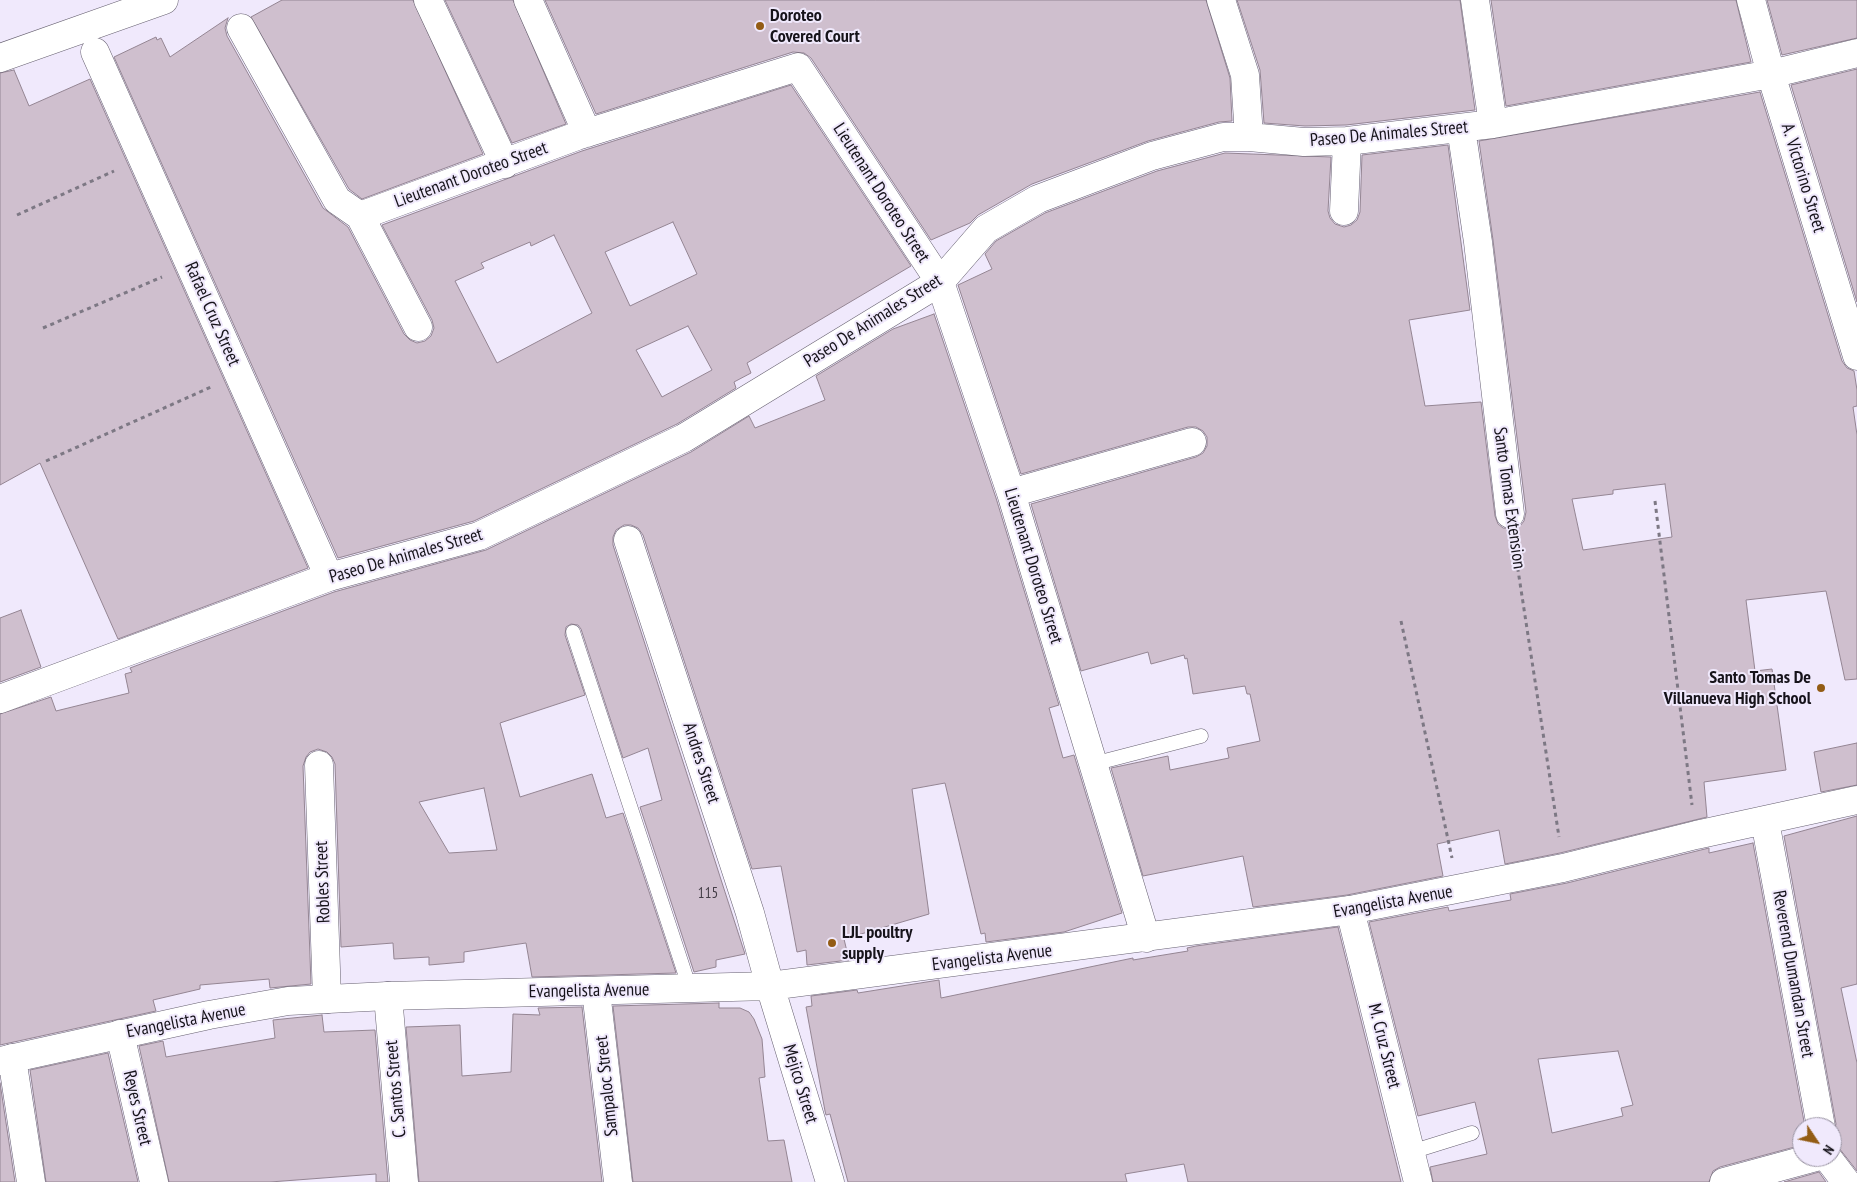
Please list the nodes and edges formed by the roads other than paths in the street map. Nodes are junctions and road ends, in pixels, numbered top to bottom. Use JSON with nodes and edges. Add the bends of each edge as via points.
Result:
{"nodes":[{"id":1,"x":164,"y":0,"type":"edge"},
{"id":2,"x":428,"y":0,"type":"edge"},
{"id":3,"x":528,"y":0,"type":"edge"},
{"id":4,"x":1221,"y":0,"type":"edge"},
{"id":5,"x":1475,"y":0,"type":"edge"},
{"id":6,"x":1751,"y":0,"type":"edge"},
{"id":7,"x":241,"y":28,"type":"dead end"},
{"id":8,"x":94,"y":52,"type":"dead end"},
{"id":9,"x":1857,"y":53,"type":"edge"},
{"id":10,"x":0,"y":58,"type":"edge"},
{"id":11,"x":1770,"y":74,"type":"junction"},
{"id":12,"x":1493,"y":124,"type":"junction"},
{"id":13,"x":1461,"y":128,"type":"junction"},
{"id":14,"x":587,"y":133,"type":"junction"},
{"id":15,"x":1249,"y":137,"type":"junction"},
{"id":16,"x":1347,"y":141,"type":"junction"},
{"id":17,"x":505,"y":164,"type":"junction"},
{"id":18,"x":1344,"y":211,"type":"dead end"},
{"id":19,"x":360,"y":216,"type":"junction"},
{"id":20,"x":940,"y":282,"type":"junction"},
{"id":21,"x":418,"y":327,"type":"dead end"},
{"id":22,"x":1857,"y":356,"type":"edge"},
{"id":23,"x":1192,"y":442,"type":"dead end"},
{"id":24,"x":1011,"y":493,"type":"junction"},
{"id":25,"x":1510,"y":514,"type":"road end"},
{"id":26,"x":628,"y":540,"type":"dead end"},
{"id":27,"x":329,"y":578,"type":"junction"},
{"id":28,"x":573,"y":632,"type":"dead end"},
{"id":29,"x":0,"y":699,"type":"edge"},
{"id":30,"x":1201,"y":736,"type":"dead end"},
{"id":31,"x":1093,"y":764,"type":"junction"},
{"id":32,"x":319,"y":765,"type":"dead end"},
{"id":33,"x":1857,"y":800,"type":"edge"},
{"id":34,"x":1766,"y":821,"type":"junction"},
{"id":35,"x":1350,"y":910,"type":"junction"},
{"id":36,"x":1146,"y":938,"type":"junction"},
{"id":37,"x":770,"y":986,"type":"junction"},
{"id":38,"x":690,"y":989,"type":"junction"},
{"id":39,"x":596,"y":991,"type":"junction"},
{"id":40,"x":388,"y":996,"type":"junction"},
{"id":41,"x":327,"y":999,"type":"junction"},
{"id":42,"x":120,"y":1034,"type":"junction"},
{"id":43,"x":6,"y":1060,"type":"edge"},
{"id":44,"x":1818,"y":1117,"type":"edge"},
{"id":45,"x":1472,"y":1133,"type":"dead end"},
{"id":46,"x":1410,"y":1152,"type":"junction"},
{"id":47,"x":1792,"y":1164,"type":"edge"},
{"id":48,"x":1835,"y":1167,"type":"edge"},
{"id":49,"x":31,"y":1182,"type":"edge"},
{"id":50,"x":154,"y":1182,"type":"edge"},
{"id":51,"x":404,"y":1182,"type":"edge"},
{"id":52,"x":618,"y":1182,"type":"edge"},
{"id":53,"x":830,"y":1182,"type":"edge"},
{"id":54,"x":1418,"y":1182,"type":"edge"},
{"id":55,"x":1724,"y":1182,"type":"edge"},
{"id":56,"x":1846,"y":1182,"type":"edge"}],
"edges":[{"from":1,"to":10,"type":"street"},
{"from":2,"to":17,"type":"street"},
{"from":3,"to":14,"type":"street"},
{"from":4,"to":15,"type":"street","via":[[1245,75]]},
{"from":5,"to":12,"type":"street"},
{"from":6,"to":11,"type":"street","name":"A. Victorino Street"},
{"from":7,"to":19,"type":"street","via":[[337,200]]},
{"from":8,"to":27,"type":"street","name":"Rafael Cruz Street"},
{"from":9,"to":11,"type":"street","name":"Paseo De Animales Street"},
{"from":11,"to":12,"type":"street","name":"Paseo De Animales Street"},
{"from":11,"to":22,"type":"street","name":"A. Victorino Street"},
{"from":12,"to":13,"type":"street","name":"Paseo De Animales Street"},
{"from":13,"to":16,"type":"street","name":"Paseo De Animales Street"},
{"from":13,"to":25,"type":"street","name":"Santo Tomas Extension","via":[[1478,242]]},
{"from":14,"to":17,"type":"street","name":"Lieutenant Doroteo Street"},
{"from":14,"to":20,"type":"street","name":"Lieutenant Doroteo Street","via":[[798,67]]},
{"from":15,"to":16,"type":"street","name":"Paseo De Animales Street","via":[[1304,142]]},
{"from":15,"to":20,"type":"street","name":"Paseo De Animales Street","via":[[1223,137],[1185,146],[1038,199],[986,230]]},
{"from":16,"to":18,"type":"street"},
{"from":17,"to":19,"type":"street","name":"Lieutenant Doroteo Street"},
{"from":19,"to":21,"type":"street"},
{"from":20,"to":24,"type":"street","name":"Lieutenant Doroteo Street"},
{"from":20,"to":27,"type":"street","name":"Paseo De Animales Street","via":[[684,438],[479,536]]},
{"from":23,"to":24,"type":"street"},
{"from":24,"to":31,"type":"street","name":"Lieutenant Doroteo Street"},
{"from":26,"to":37,"type":"street","name":"Andres Street","via":[[750,913]]},
{"from":27,"to":29,"type":"street","name":"Paseo De Animales Street"},
{"from":28,"to":38,"type":"lane"},
{"from":30,"to":31,"type":"lane"},
{"from":31,"to":36,"type":"street","name":"Lieutenant Doroteo Street"},
{"from":32,"to":41,"type":"street","name":"Robles Street"},
{"from":33,"to":34,"type":"street","name":"Evangelista Avenue"},
{"from":34,"to":35,"type":"street","name":"Evangelista Avenue","via":[[1696,834],[1563,868]]},
{"from":34,"to":44,"type":"street","name":"Reverend Dumandan Street"},
{"from":35,"to":36,"type":"street","name":"Evangelista Avenue"},
{"from":35,"to":46,"type":"street","name":"M. Cruz Street"},
{"from":36,"to":37,"type":"street","name":"Evangelista Avenue"},
{"from":37,"to":38,"type":"street","name":"Evangelista Avenue"},
{"from":37,"to":53,"type":"street","name":"Mejico Street"},
{"from":38,"to":39,"type":"street","name":"Evangelista Avenue"},
{"from":39,"to":40,"type":"street","name":"Evangelista Avenue"},
{"from":39,"to":52,"type":"street","name":"Sampaloc Street"},
{"from":40,"to":41,"type":"street","name":"Evangelista Avenue"},
{"from":40,"to":51,"type":"street","name":"C. Santos Street"},
{"from":41,"to":42,"type":"street","name":"Evangelista Avenue","via":[[288,1001],[209,1014]]},
{"from":42,"to":43,"type":"street","name":"Evangelista Avenue"},
{"from":42,"to":50,"type":"street","name":"Reyes Street"},
{"from":43,"to":49,"type":"street"},
{"from":45,"to":46,"type":"lane"},
{"from":46,"to":54,"type":"street","name":"M. Cruz Street"},
{"from":47,"to":55,"type":"street"},
{"from":48,"to":56,"type":"street"}]}
